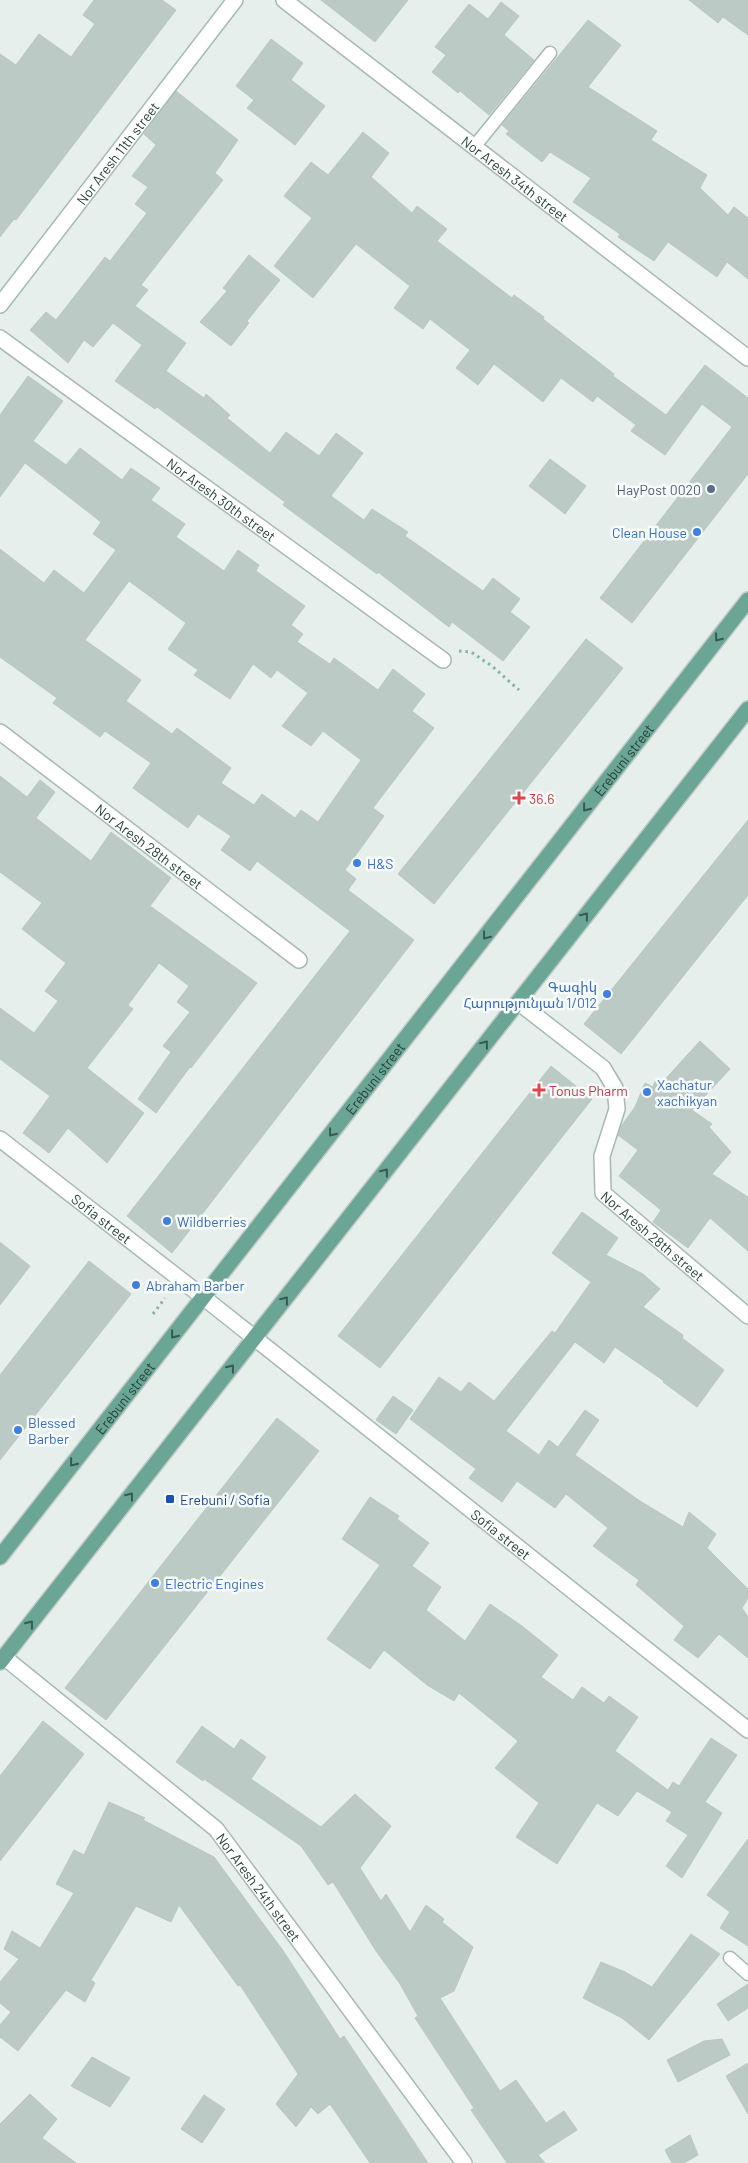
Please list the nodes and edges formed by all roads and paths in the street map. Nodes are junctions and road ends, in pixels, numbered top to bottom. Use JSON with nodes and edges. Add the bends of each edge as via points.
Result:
{"nodes":[{"id":1,"x":235,"y":0,"type":"edge"},
{"id":2,"x":284,"y":0,"type":"edge"},
{"id":3,"x":550,"y":53,"type":"dead end"},
{"id":4,"x":474,"y":147,"type":"junction"},
{"id":5,"x":0,"y":305,"type":"edge"},
{"id":6,"x":0,"y":338,"type":"edge"},
{"id":7,"x":748,"y":358,"type":"edge"},
{"id":8,"x":748,"y":600,"type":"edge"},
{"id":9,"x":443,"y":660,"type":"joint"},
{"id":10,"x":520,"y":690,"type":"dead end"},
{"id":11,"x":748,"y":709,"type":"edge"},
{"id":12,"x":0,"y":732,"type":"edge"},
{"id":13,"x":299,"y":960,"type":"dead end"},
{"id":14,"x":518,"y":1002,"type":"junction"},
{"id":15,"x":0,"y":1139,"type":"edge"},
{"id":16,"x":204,"y":1297,"type":"junction"},
{"id":17,"x":165,"y":1298,"type":"dead end"},
{"id":18,"x":153,"y":1314,"type":"dead end"},
{"id":19,"x":748,"y":1316,"type":"edge"},
{"id":20,"x":254,"y":1338,"type":"junction"},
{"id":21,"x":0,"y":1557,"type":"edge"},
{"id":22,"x":2,"y":1660,"type":"edge"},
{"id":23,"x":748,"y":1730,"type":"edge"},
{"id":24,"x":730,"y":1958,"type":"dead end"},
{"id":25,"x":748,"y":1974,"type":"edge"},
{"id":26,"x":464,"y":2163,"type":"edge"}],
"edges":[{"from":1,"to":5,"type":"street","name":"Nor Aresh 11th street"},
{"from":2,"to":4,"type":"street","name":"Nor Aresh 34th street"},
{"from":3,"to":4,"type":"lane"},
{"from":4,"to":7,"type":"street","name":"Nor Aresh 34th street"},
{"from":6,"to":9,"type":"street","name":"Nor Aresh 30th street"},
{"from":8,"to":16,"type":"main road","name":"Erebuni street","one_way":true},
{"from":9,"to":10,"type":"path","via":[[457,650],[471,652]]},
{"from":14,"to":11,"type":"main road","one_way":true},
{"from":12,"to":13,"type":"street","name":"Nor Aresh 28th street"},
{"from":14,"to":19,"type":"street","name":"Nor Aresh 28th street","via":[[603,1068],[615,1088],[617,1109],[602,1156],[603,1193]]},
{"from":20,"to":14,"type":"main road","one_way":true},
{"from":15,"to":16,"type":"street","name":"Sofia street"},
{"from":16,"to":20,"type":"street","name":"Sofia street"},
{"from":16,"to":21,"type":"main road","name":"Erebuni street","one_way":true},
{"from":17,"to":18,"type":"path"},
{"from":22,"to":20,"type":"main road","one_way":true},
{"from":20,"to":23,"type":"street","name":"Sofia street"},
{"from":22,"to":26,"type":"street","name":"Nor Aresh 24th street","via":[[216,1829]]},
{"from":24,"to":25,"type":"lane"}]}
